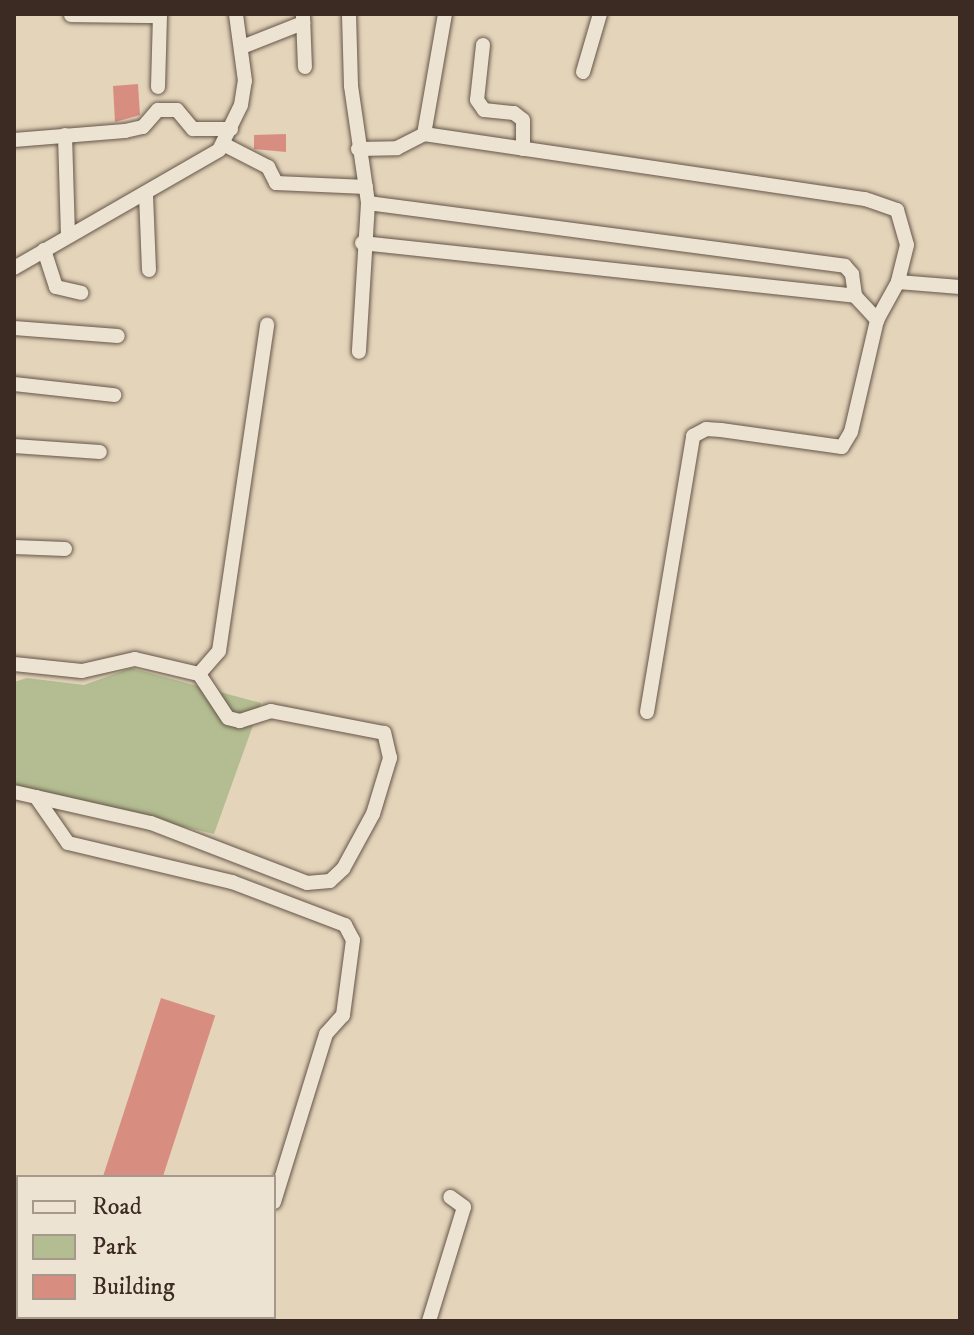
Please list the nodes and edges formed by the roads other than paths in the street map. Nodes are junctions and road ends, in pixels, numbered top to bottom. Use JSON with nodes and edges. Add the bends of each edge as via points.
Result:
{"nodes":[{"id":1,"x":236,"y":14,"type":"edge"},
{"id":2,"x":349,"y":14,"type":"edge"},
{"id":3,"x":445,"y":14,"type":"edge"},
{"id":4,"x":600,"y":14,"type":"edge"},
{"id":5,"x":71,"y":15,"type":"edge"},
{"id":6,"x":160,"y":15,"type":"edge"},
{"id":7,"x":303,"y":19,"type":"edge"},
{"id":8,"x":483,"y":45,"type":"dead end"},
{"id":9,"x":242,"y":47,"type":"junction"},
{"id":10,"x":305,"y":67,"type":"dead end"},
{"id":11,"x":583,"y":72,"type":"dead end"},
{"id":12,"x":158,"y":87,"type":"dead end"},
{"id":13,"x":231,"y":129,"type":"junction"},
{"id":14,"x":424,"y":134,"type":"junction"},
{"id":15,"x":65,"y":135,"type":"junction"},
{"id":16,"x":14,"y":140,"type":"edge"},
{"id":17,"x":223,"y":144,"type":"junction"},
{"id":18,"x":358,"y":149,"type":"junction"},
{"id":19,"x":523,"y":149,"type":"junction"},
{"id":20,"x":146,"y":195,"type":"junction"},
{"id":21,"x":367,"y":195,"type":"junction"},
{"id":22,"x":68,"y":236,"type":"junction"},
{"id":23,"x":362,"y":243,"type":"junction"},
{"id":24,"x":44,"y":250,"type":"junction"},
{"id":25,"x":14,"y":268,"type":"edge"},
{"id":26,"x":149,"y":270,"type":"dead end"},
{"id":27,"x":898,"y":282,"type":"junction"},
{"id":28,"x":960,"y":287,"type":"edge"},
{"id":29,"x":81,"y":293,"type":"dead end"},
{"id":30,"x":855,"y":296,"type":"junction"},
{"id":31,"x":877,"y":320,"type":"junction"},
{"id":32,"x":267,"y":325,"type":"dead end"},
{"id":33,"x":14,"y":328,"type":"edge"},
{"id":34,"x":118,"y":336,"type":"dead end"},
{"id":35,"x":359,"y":352,"type":"dead end"},
{"id":36,"x":14,"y":384,"type":"edge"},
{"id":37,"x":114,"y":395,"type":"dead end"},
{"id":38,"x":14,"y":446,"type":"edge"},
{"id":39,"x":100,"y":452,"type":"dead end"},
{"id":40,"x":14,"y":547,"type":"edge"},
{"id":41,"x":65,"y":549,"type":"dead end"},
{"id":42,"x":14,"y":664,"type":"edge"},
{"id":43,"x":199,"y":674,"type":"junction"},
{"id":44,"x":647,"y":712,"type":"dead end"},
{"id":45,"x":14,"y":792,"type":"edge"},
{"id":46,"x":36,"y":797,"type":"junction"},
{"id":47,"x":276,"y":1196,"type":"edge"},
{"id":48,"x":450,"y":1197,"type":"dead end"},
{"id":49,"x":429,"y":1321,"type":"edge"}],
"edges":[{"from":1,"to":9,"type":"street"},
{"from":2,"to":18,"type":"street"},
{"from":3,"to":14,"type":"street"},
{"from":4,"to":11,"type":"street"},
{"from":5,"to":6,"type":"street"},
{"from":6,"to":12,"type":"street"},
{"from":7,"to":9,"type":"street"},
{"from":7,"to":10,"type":"street"},
{"from":8,"to":19,"type":"street","via":[[477,100],[484,110],[514,113],[523,120]]},
{"from":9,"to":13,"type":"street","via":[[245,81]]},
{"from":13,"to":15,"type":"street","via":[[193,129],[177,110],[158,110],[143,127]]},
{"from":13,"to":17,"type":"street"},
{"from":14,"to":18,"type":"street","via":[[397,148]]},
{"from":14,"to":19,"type":"street"},
{"from":15,"to":16,"type":"street"},
{"from":15,"to":22,"type":"street"},
{"from":17,"to":20,"type":"street"},
{"from":17,"to":21,"type":"street","via":[[268,167],[276,183]]},
{"from":18,"to":21,"type":"street"},
{"from":19,"to":27,"type":"street","via":[[865,199],[897,210],[907,245]]},
{"from":20,"to":22,"type":"street"},
{"from":20,"to":26,"type":"street"},
{"from":21,"to":23,"type":"street"},
{"from":21,"to":30,"type":"street","via":[[835,264],[852,274]]},
{"from":22,"to":24,"type":"street"},
{"from":23,"to":30,"type":"street"},
{"from":23,"to":35,"type":"street"},
{"from":24,"to":25,"type":"street"},
{"from":24,"to":29,"type":"street","via":[[56,287]]},
{"from":27,"to":28,"type":"street"},
{"from":27,"to":31,"type":"street"},
{"from":30,"to":31,"type":"street"},
{"from":31,"to":44,"type":"street","via":[[851,432],[842,447],[721,430],[706,429],[693,436]]},
{"from":32,"to":43,"type":"street","via":[[219,651]]},
{"from":33,"to":34,"type":"street"},
{"from":36,"to":37,"type":"street"},
{"from":38,"to":39,"type":"street"},
{"from":40,"to":41,"type":"street"},
{"from":42,"to":43,"type":"street","via":[[82,671],[135,659]]},
{"from":43,"to":46,"type":"street","via":[[228,718],[240,721],[271,711],[384,733],[390,758],[373,814],[343,869],[330,881],[307,883],[151,823]]},
{"from":45,"to":46,"type":"street"},
{"from":46,"to":47,"type":"street","via":[[68,843],[232,882],[345,925],[353,940],[343,1015],[326,1034]]},
{"from":48,"to":49,"type":"street","via":[[464,1207]]}]}
